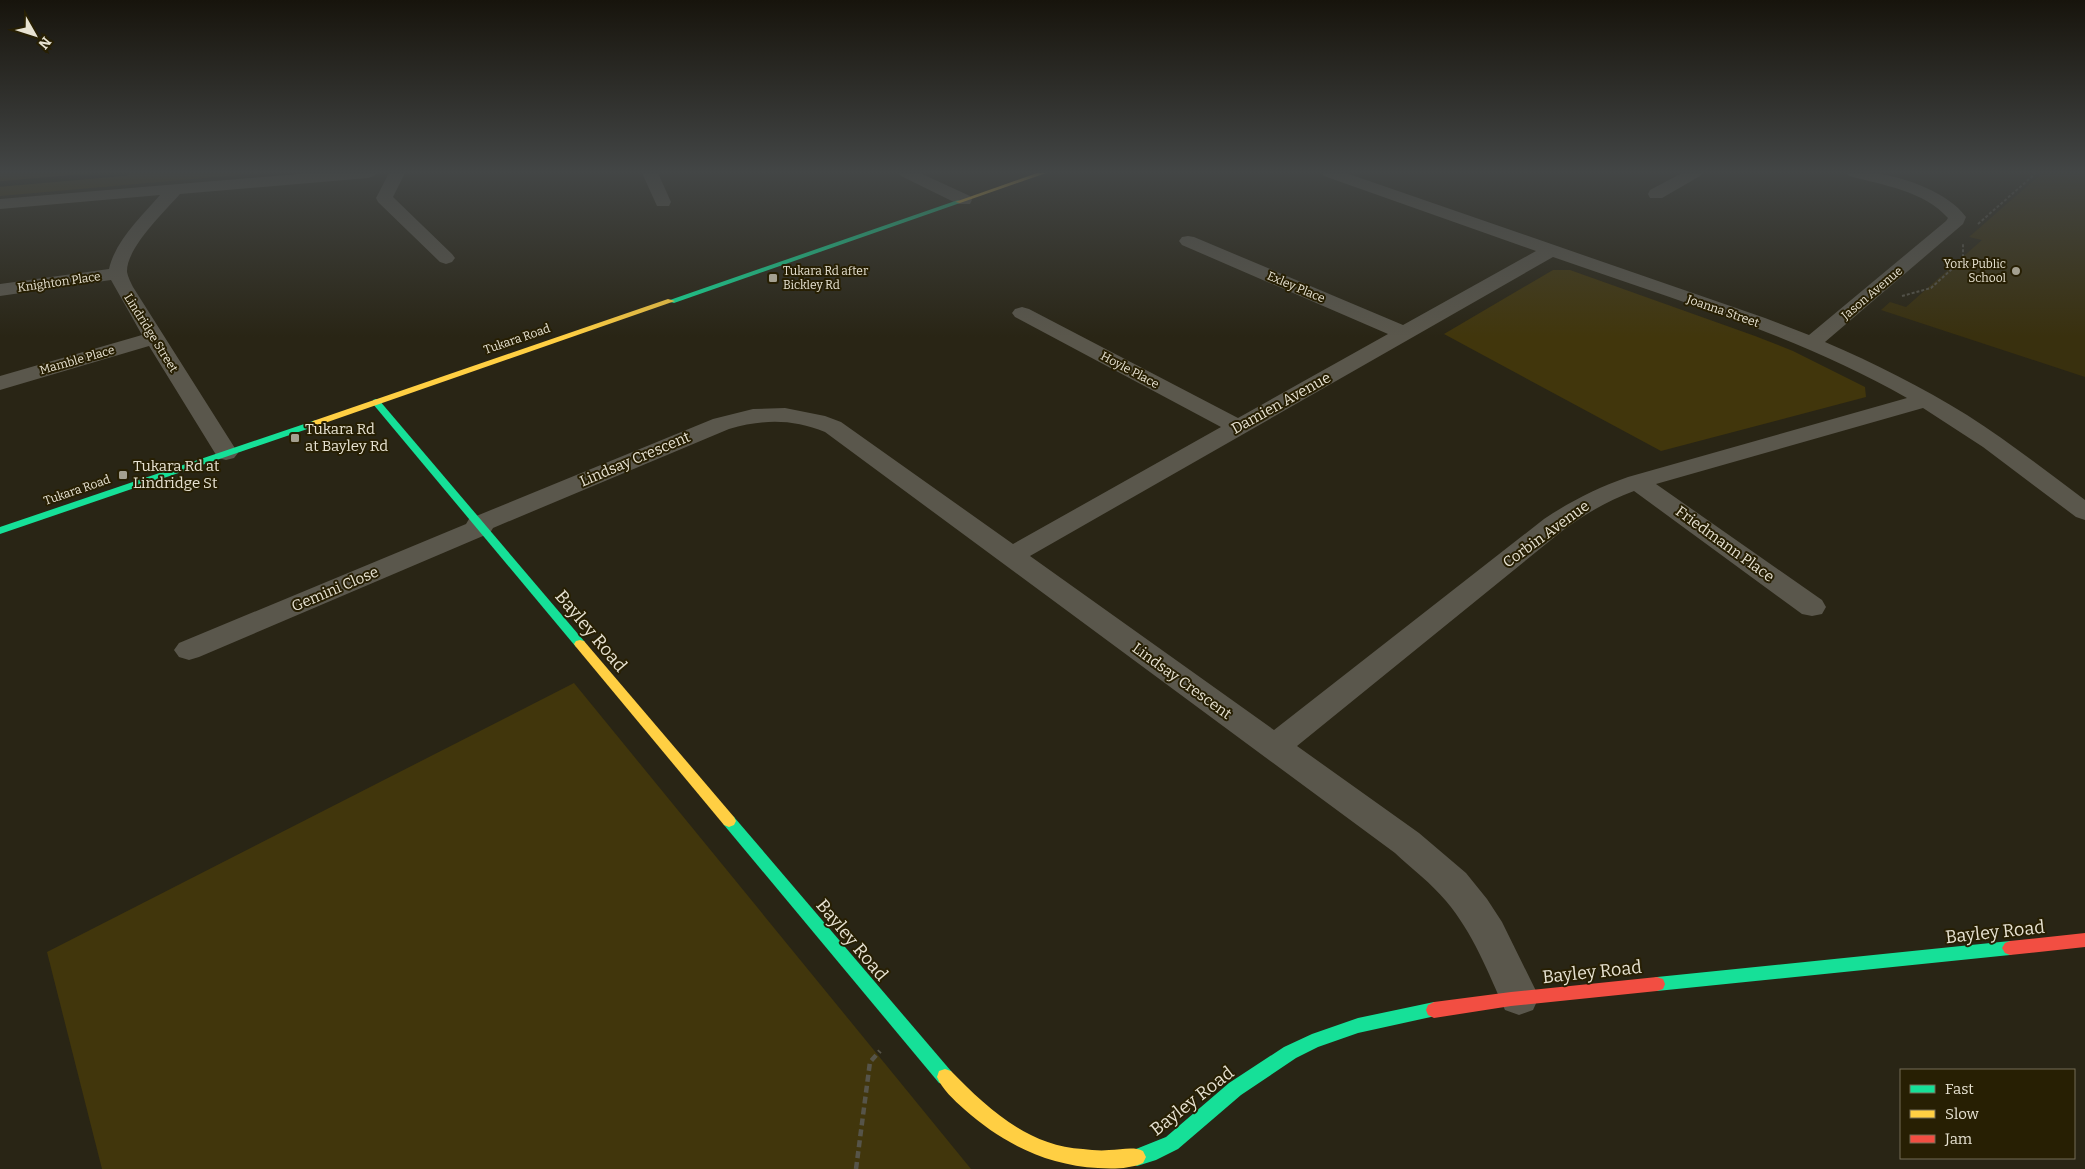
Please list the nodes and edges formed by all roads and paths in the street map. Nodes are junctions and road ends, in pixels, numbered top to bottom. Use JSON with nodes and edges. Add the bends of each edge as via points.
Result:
{"nodes":[{"id":1,"x":144,"y":228,"type":"edge"},
{"id":2,"x":415,"y":228,"type":"edge"},
{"id":3,"x":884,"y":228,"type":"edge"},
{"id":4,"x":1487,"y":228,"type":"edge"},
{"id":5,"x":1950,"y":228,"type":"edge"},
{"id":6,"x":1188,"y":241,"type":"dead end"},
{"id":7,"x":1551,"y":250,"type":"junction"},
{"id":8,"x":446,"y":258,"type":"dead end"},
{"id":9,"x":118,"y":273,"type":"junction"},
{"id":10,"x":0,"y":290,"type":"edge"},
{"id":11,"x":1022,"y":313,"type":"dead end"},
{"id":12,"x":1404,"y":333,"type":"junction"},
{"id":13,"x":154,"y":338,"type":"junction"},
{"id":14,"x":1812,"y":343,"type":"junction"},
{"id":15,"x":0,"y":383,"type":"edge"},
{"id":16,"x":1926,"y":400,"type":"junction"},
{"id":17,"x":376,"y":402,"type":"junction"},
{"id":18,"x":1238,"y":427,"type":"junction"},
{"id":19,"x":226,"y":453,"type":"junction"},
{"id":20,"x":1637,"y":482,"type":"junction"},
{"id":21,"x":2082,"y":508,"type":"edge"},
{"id":22,"x":480,"y":526,"type":"junction"},
{"id":23,"x":0,"y":531,"type":"edge"},
{"id":24,"x":1011,"y":556,"type":"junction"},
{"id":25,"x":1812,"y":607,"type":"dead end"},
{"id":26,"x":189,"y":650,"type":"dead end"},
{"id":27,"x":1274,"y":747,"type":"junction"},
{"id":28,"x":2085,"y":940,"type":"edge"},
{"id":29,"x":1519,"y":997,"type":"junction"},
{"id":30,"x":900,"y":1025,"type":"junction"},
{"id":31,"x":856,"y":1169,"type":"edge"}],
"edges":[{"from":1,"to":9,"type":"street","via":[[128,247]]},
{"from":2,"to":8,"type":"street"},
{"from":3,"to":17,"type":"street","name":"Tukara Road"},
{"from":4,"to":7,"type":"street","name":"Joanna Street"},
{"from":5,"to":14,"type":"street","name":"Jason Avenue"},
{"from":6,"to":12,"type":"street","name":"Exley Place"},
{"from":7,"to":12,"type":"street","name":"Damien Avenue"},
{"from":7,"to":14,"type":"street","name":"Joanna Street"},
{"from":9,"to":10,"type":"street","name":"Knighton Place"},
{"from":9,"to":13,"type":"street","name":"Lindridge Street"},
{"from":11,"to":18,"type":"street","name":"Hoyle Place"},
{"from":12,"to":18,"type":"street","name":"Damien Avenue"},
{"from":13,"to":15,"type":"street","name":"Mamble Place"},
{"from":13,"to":19,"type":"street","name":"Lindridge Street"},
{"from":14,"to":16,"type":"street","name":"Joanna Street"},
{"from":16,"to":20,"type":"street","name":"Corbin Avenue"},
{"from":16,"to":21,"type":"street","name":"Joanna Street"},
{"from":17,"to":19,"type":"street","name":"Tukara Road"},
{"from":17,"to":22,"type":"street","name":"Bayley Road"},
{"from":18,"to":24,"type":"street","name":"Damien Avenue"},
{"from":19,"to":23,"type":"street","name":"Tukara Road"},
{"from":20,"to":25,"type":"street","name":"Friedmann Place"},
{"from":20,"to":27,"type":"street","name":"Corbin Avenue","via":[[1604,494],[1553,525]]},
{"from":22,"to":24,"type":"street","name":"Lindsay Crescent","via":[[718,425],[749,416],[801,408]]},
{"from":22,"to":26,"type":"street","name":"Gemini Close"},
{"from":22,"to":30,"type":"street","name":"Bayley Road"},
{"from":24,"to":27,"type":"street","name":"Lindsay Crescent"},
{"from":27,"to":29,"type":"street","name":"Lindsay Crescent","via":[[1407,843],[1454,885],[1481,920]]},
{"from":28,"to":29,"type":"street","name":"Bayley Road"},
{"from":29,"to":30,"type":"street","name":"Bayley Road","via":[[1345,1028],[1300,1045],[1260,1070],[1182,1135],[1156,1152],[1129,1159],[1100,1161],[1071,1160],[1012,1140],[969,1103]]},
{"from":30,"to":31,"type":"path","via":[[870,1062]]}]}
